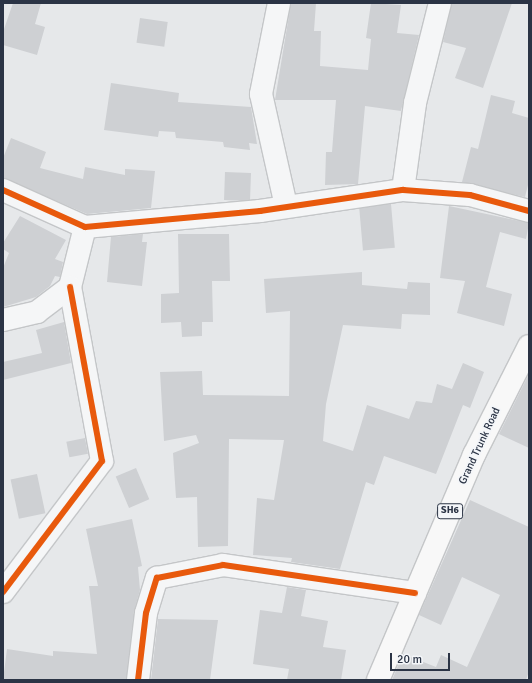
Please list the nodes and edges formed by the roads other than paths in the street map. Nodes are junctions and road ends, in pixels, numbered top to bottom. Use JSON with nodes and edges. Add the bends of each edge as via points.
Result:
{"nodes":[{"id":1,"x":279,"y":3,"type":"edge"},
{"id":2,"x":440,"y":3,"type":"edge"},
{"id":3,"x":3,"y":190,"type":"edge"},
{"id":4,"x":403,"y":190,"type":"junction"},
{"id":5,"x":286,"y":206,"type":"junction"},
{"id":6,"x":529,"y":211,"type":"edge"},
{"id":7,"x":86,"y":227,"type":"junction"},
{"id":8,"x":70,"y":287,"type":"junction"},
{"id":9,"x":3,"y":320,"type":"edge"},
{"id":10,"x":529,"y":346,"type":"edge"},
{"id":11,"x":3,"y":592,"type":"edge"},
{"id":12,"x":415,"y":593,"type":"junction"},
{"id":13,"x":138,"y":680,"type":"edge"},
{"id":14,"x":378,"y":680,"type":"edge"}],
"edges":[{"from":1,"to":5,"type":"street","via":[[262,94]]},
{"from":2,"to":4,"type":"street","via":[[415,103]]},
{"from":3,"to":7,"type":"street"},
{"from":4,"to":5,"type":"street"},
{"from":4,"to":6,"type":"street","via":[[470,195]]},
{"from":5,"to":7,"type":"street","via":[[171,222]]},
{"from":7,"to":8,"type":"street"},
{"from":8,"to":9,"type":"street","via":[[36,312]]},
{"from":8,"to":11,"type":"street","via":[[102,461]]},
{"from":10,"to":12,"type":"main road","name":"Grand Trunk Road","number":"SH6","via":[[474,455]]},
{"from":12,"to":13,"type":"street","via":[[223,565],[157,578],[146,613]]},
{"from":12,"to":14,"type":"main road","name":"Grand Trunk Road","number":"SH6"}]}
